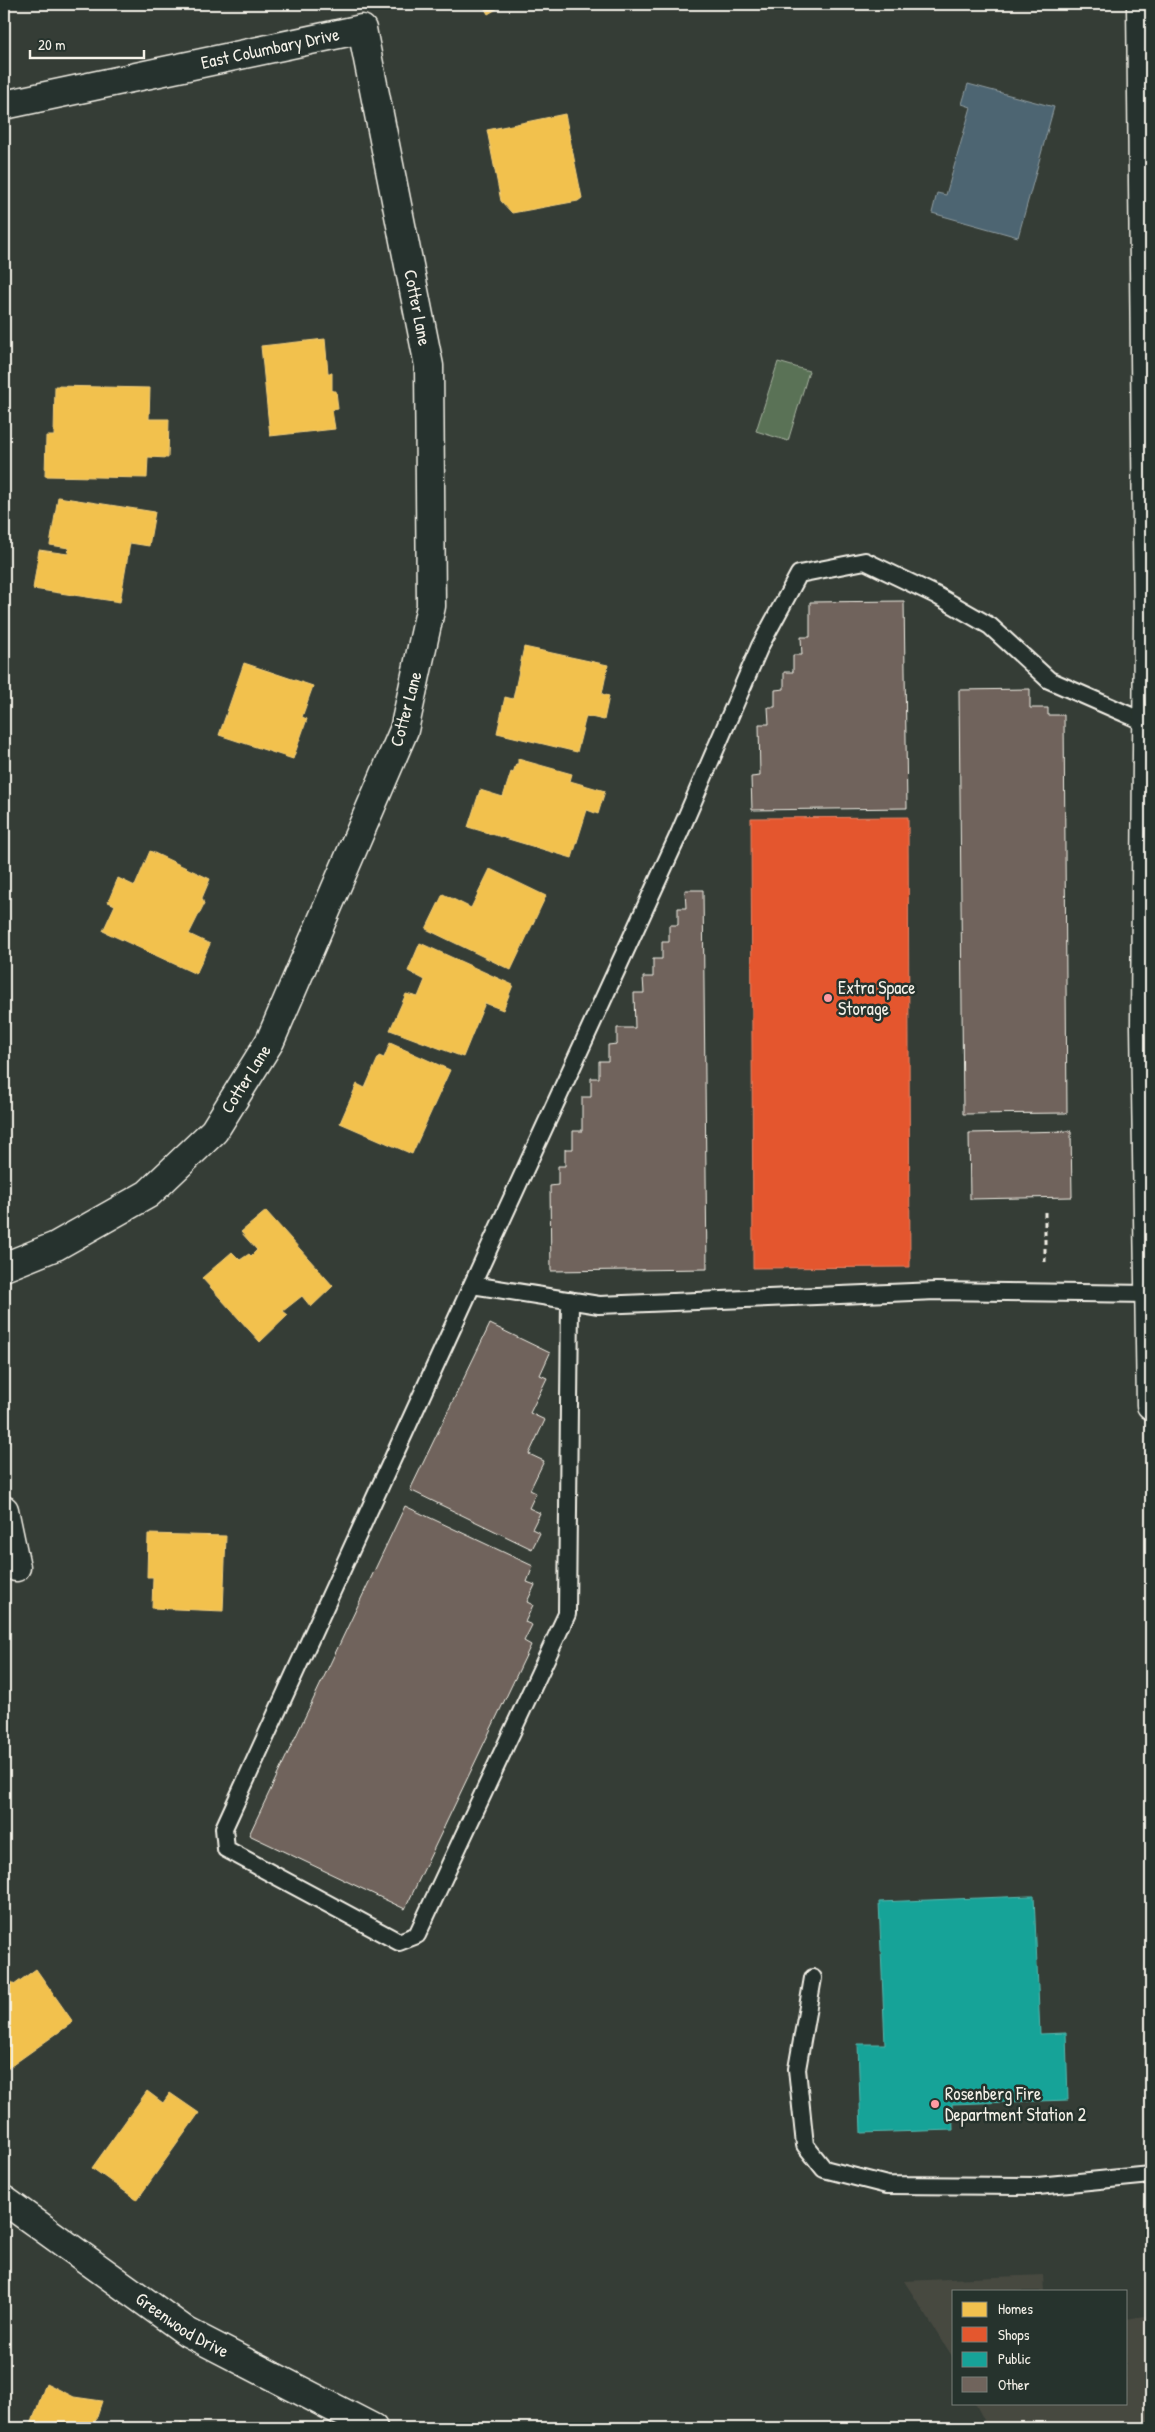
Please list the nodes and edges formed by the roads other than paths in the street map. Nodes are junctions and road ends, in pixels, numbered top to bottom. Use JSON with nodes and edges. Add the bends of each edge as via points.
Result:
{"nodes":[{"id":1,"x":1141,"y":4,"type":"edge"},
{"id":2,"x":362,"y":29,"type":"joint"},
{"id":3,"x":4,"y":105,"type":"edge"},
{"id":4,"x":1147,"y":723,"type":"junction"},
{"id":5,"x":1148,"y":1025,"type":"edge"},
{"id":6,"x":4,"y":1267,"type":"edge"},
{"id":7,"x":472,"y":1285,"type":"junction"},
{"id":8,"x":1149,"y":1294,"type":"junction"},
{"id":9,"x":570,"y":1300,"type":"junction"},
{"id":10,"x":1151,"y":1405,"type":"edge"},
{"id":11,"x":4,"y":1510,"type":"edge"},
{"id":12,"x":16,"y":1567,"type":"dead end"},
{"id":13,"x":813,"y":1978,"type":"dead end"},
{"id":14,"x":1151,"y":2175,"type":"edge"},
{"id":15,"x":4,"y":2200,"type":"edge"},
{"id":16,"x":373,"y":2428,"type":"edge"}],
"edges":[{"from":1,"to":4,"type":"street"},
{"from":2,"to":3,"type":"street","name":"East Columbary Drive"},
{"from":2,"to":6,"type":"street","name":"Cotter Lane","via":[[429,366],[432,606],[404,730],[270,1041],[214,1131],[148,1194],[56,1246]]},
{"from":4,"to":5,"type":"street"},
{"from":4,"to":7,"type":"lane","via":[[1049,680],[990,626],[865,561],[799,574],[760,646],[679,834]]},
{"from":5,"to":8,"type":"street"},
{"from":7,"to":9,"type":"lane"},
{"from":7,"to":9,"type":"lane","via":[[224,1828],[226,1849],[399,1942],[417,1935],[567,1614]]},
{"from":8,"to":9,"type":"lane","via":[[936,1291],[599,1304]]},
{"from":8,"to":10,"type":"street"},
{"from":11,"to":12,"type":"street"},
{"from":13,"to":14,"type":"lane","via":[[797,2069],[805,2145],[824,2169],[887,2185],[1038,2186]]},
{"from":15,"to":16,"type":"street","name":"Greenwood Drive","via":[[187,2332]]}]}
